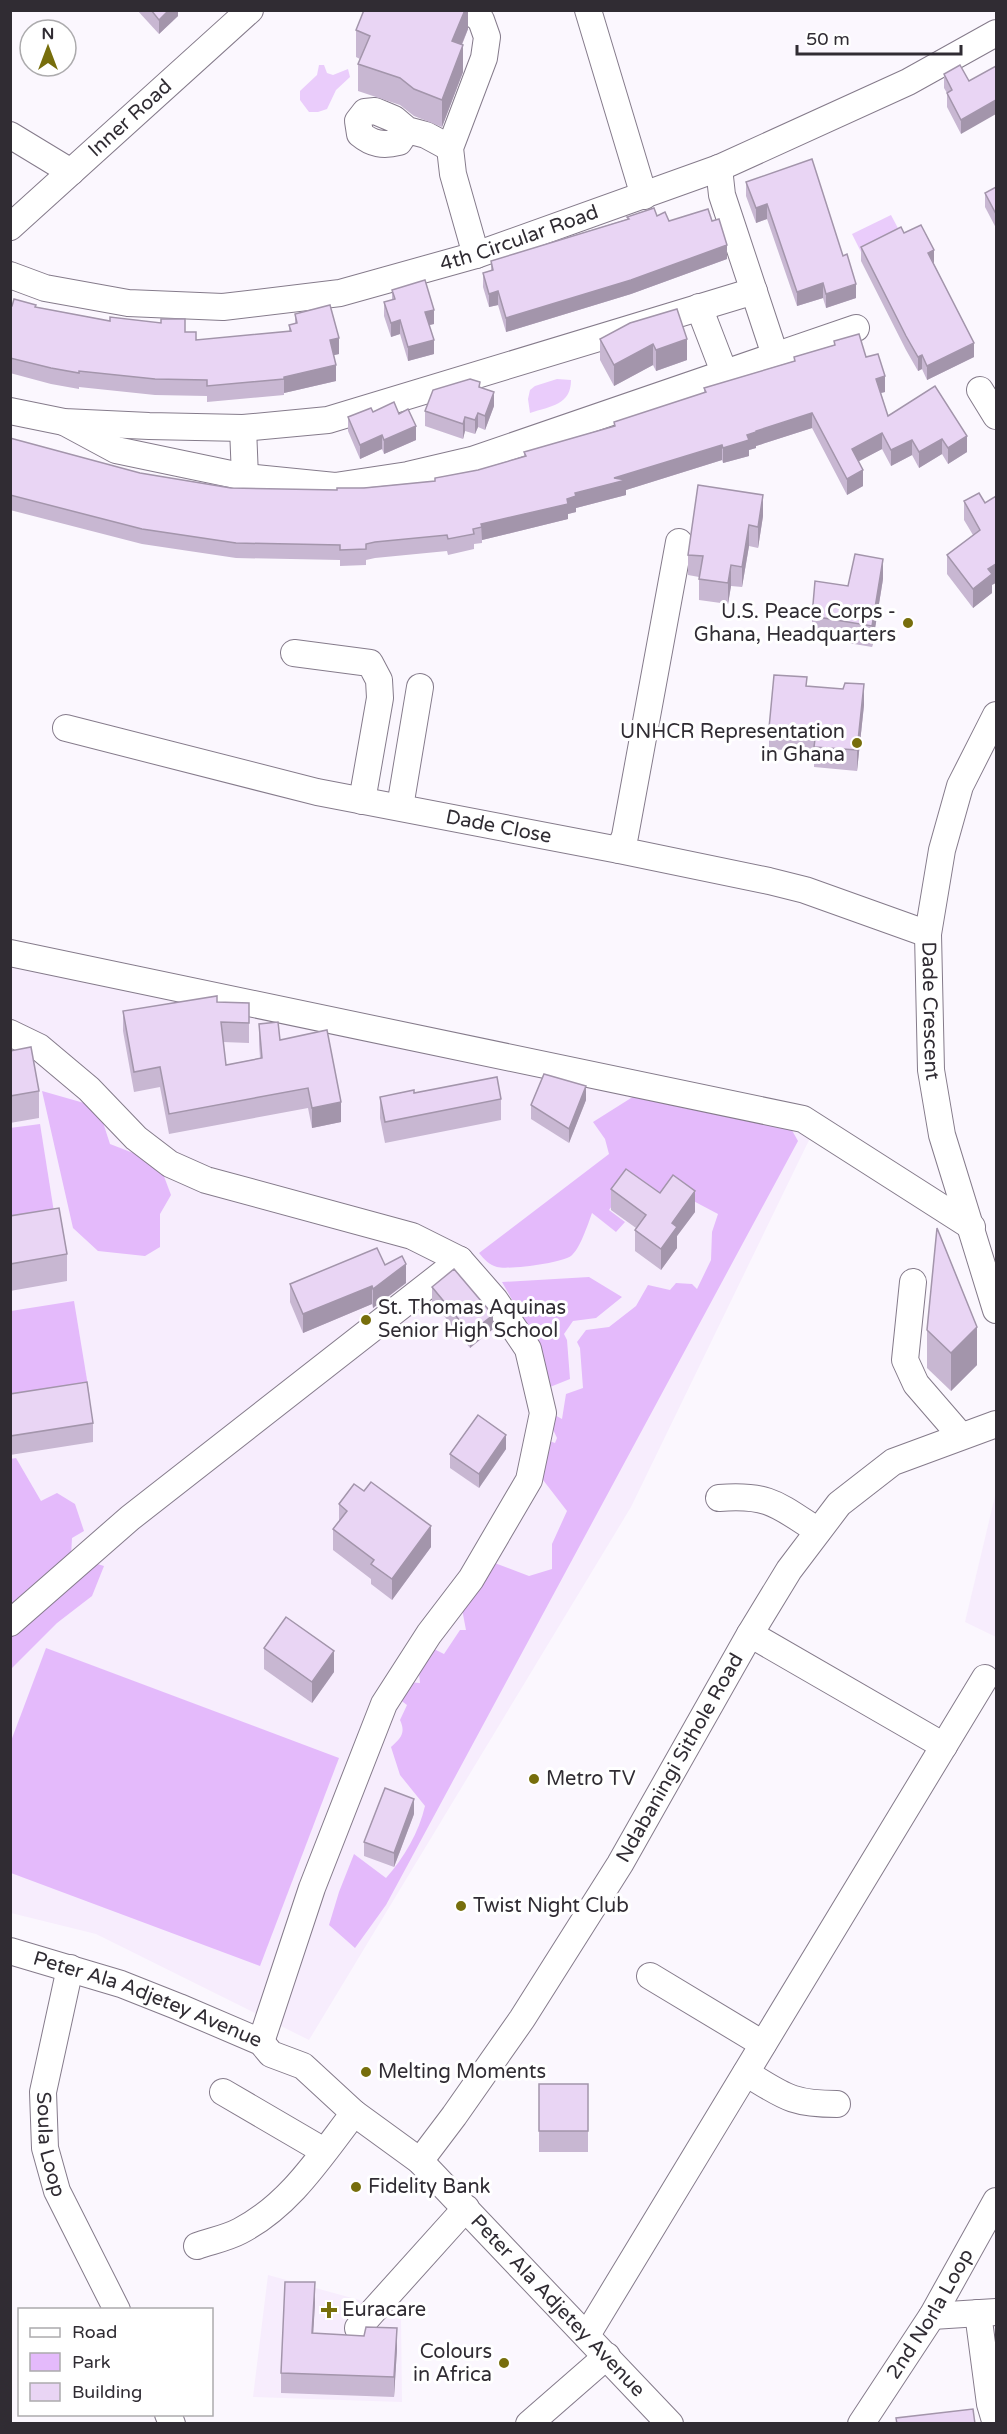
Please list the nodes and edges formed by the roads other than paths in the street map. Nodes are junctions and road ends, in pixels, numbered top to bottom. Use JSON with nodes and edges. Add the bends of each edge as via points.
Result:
{"nodes":[{"id":1,"x":250,"y":10,"type":"edge"},
{"id":2,"x":469,"y":10,"type":"edge"},
{"id":3,"x":588,"y":10,"type":"edge"},
{"id":4,"x":996,"y":33,"type":"edge"},
{"id":5,"x":407,"y":130,"type":"dead end"},
{"id":6,"x":10,"y":135,"type":"edge"},
{"id":7,"x":450,"y":148,"type":"junction"},
{"id":8,"x":719,"y":168,"type":"junction"},
{"id":9,"x":71,"y":172,"type":"junction"},
{"id":10,"x":644,"y":196,"type":"junction"},
{"id":11,"x":10,"y":227,"type":"edge"},
{"id":12,"x":476,"y":255,"type":"junction"},
{"id":13,"x":10,"y":274,"type":"edge"},
{"id":14,"x":754,"y":291,"type":"junction"},
{"id":15,"x":699,"y":307,"type":"junction"},
{"id":16,"x":856,"y":328,"type":"dead end"},
{"id":17,"x":775,"y":355,"type":"junction"},
{"id":18,"x":724,"y":372,"type":"junction"},
{"id":19,"x":980,"y":390,"type":"dead end"},
{"id":20,"x":10,"y":411,"type":"edge"},
{"id":21,"x":996,"y":416,"type":"edge"},
{"id":22,"x":64,"y":422,"type":"junction"},
{"id":23,"x":243,"y":428,"type":"junction"},
{"id":24,"x":246,"y":477,"type":"junction"},
{"id":25,"x":679,"y":542,"type":"dead end"},
{"id":26,"x":294,"y":653,"type":"dead end"},
{"id":27,"x":420,"y":687,"type":"dead end"},
{"id":28,"x":996,"y":715,"type":"edge"},
{"id":29,"x":66,"y":728,"type":"dead end"},
{"id":30,"x":362,"y":801,"type":"junction"},
{"id":31,"x":400,"y":807,"type":"junction"},
{"id":32,"x":619,"y":850,"type":"junction"},
{"id":33,"x":928,"y":934,"type":"junction"},
{"id":34,"x":10,"y":953,"type":"edge"},
{"id":35,"x":10,"y":1033,"type":"edge"},
{"id":36,"x":972,"y":1227,"type":"junction"},
{"id":37,"x":460,"y":1260,"type":"junction"},
{"id":38,"x":913,"y":1282,"type":"dead end"},
{"id":39,"x":996,"y":1310,"type":"edge"},
{"id":40,"x":996,"y":1424,"type":"edge"},
{"id":41,"x":961,"y":1436,"type":"junction"},
{"id":42,"x":719,"y":1498,"type":"dead end"},
{"id":43,"x":818,"y":1531,"type":"junction"},
{"id":44,"x":10,"y":1623,"type":"edge"},
{"id":45,"x":750,"y":1634,"type":"junction"},
{"id":46,"x":985,"y":1678,"type":"dead end"},
{"id":47,"x":944,"y":1746,"type":"junction"},
{"id":48,"x":10,"y":1951,"type":"edge"},
{"id":49,"x":70,"y":1968,"type":"junction"},
{"id":50,"x":650,"y":1977,"type":"dead end"},
{"id":51,"x":261,"y":2042,"type":"junction"},
{"id":52,"x":764,"y":2044,"type":"junction"},
{"id":53,"x":746,"y":2073,"type":"junction"},
{"id":54,"x":223,"y":2092,"type":"dead end"},
{"id":55,"x":837,"y":2104,"type":"dead end"},
{"id":56,"x":354,"y":2113,"type":"junction"},
{"id":57,"x":324,"y":2151,"type":"junction"},
{"id":58,"x":420,"y":2161,"type":"junction"},
{"id":59,"x":996,"y":2200,"type":"edge"},
{"id":60,"x":466,"y":2208,"type":"junction"},
{"id":61,"x":197,"y":2246,"type":"dead end"},
{"id":62,"x":116,"y":2308,"type":"edge"},
{"id":63,"x":987,"y":2313,"type":"edge"},
{"id":64,"x":932,"y":2316,"type":"junction"},
{"id":65,"x":358,"y":2328,"type":"dead end"},
{"id":66,"x":587,"y":2335,"type":"junction"},
{"id":67,"x":607,"y":2356,"type":"junction"},
{"id":68,"x":529,"y":2424,"type":"edge"},
{"id":69,"x":670,"y":2424,"type":"edge"},
{"id":70,"x":861,"y":2424,"type":"edge"},
{"id":71,"x":996,"y":2424,"type":"edge"}],
"edges":[{"from":1,"to":9,"type":"street","name":"Inner Road"},
{"from":2,"to":7,"type":"street","via":[[481,20],[487,37],[484,58]]},
{"from":3,"to":10,"type":"street"},
{"from":4,"to":8,"type":"street","name":"4th Circular Road","via":[[908,82]]},
{"from":5,"to":7,"type":"street"},
{"from":6,"to":9,"type":"street"},
{"from":7,"to":12,"type":"street","via":[[453,174]]},
{"from":8,"to":10,"type":"street","name":"4th Circular Road"},
{"from":8,"to":14,"type":"street","via":[[722,195]]},
{"from":9,"to":11,"type":"street","name":"Inner Road"},
{"from":10,"to":12,"type":"street","name":"4th Circular Road"},
{"from":12,"to":13,"type":"street","name":"4th Circular Road","via":[[340,293],[223,307],[128,303],[45,288]]},
{"from":14,"to":15,"type":"street"},
{"from":14,"to":17,"type":"street"},
{"from":15,"to":18,"type":"street"},
{"from":15,"to":23,"type":"street","via":[[328,420]]},
{"from":16,"to":17,"type":"street"},
{"from":17,"to":18,"type":"street"},
{"from":18,"to":24,"type":"street","via":[[472,460],[408,475],[335,486]]},
{"from":19,"to":21,"type":"street"},
{"from":20,"to":22,"type":"street"},
{"from":22,"to":23,"type":"street"},
{"from":22,"to":24,"type":"street","via":[[116,450]]},
{"from":23,"to":24,"type":"street"},
{"from":25,"to":32,"type":"street","via":[[625,836]]},
{"from":26,"to":30,"type":"street","via":[[370,663],[379,680],[380,698]]},
{"from":27,"to":31,"type":"street"},
{"from":28,"to":33,"type":"street","name":"Dade Crescent","via":[[960,786],[942,850]]},
{"from":29,"to":30,"type":"street","name":"Dade Close"},
{"from":30,"to":31,"type":"street","name":"Dade Close"},
{"from":31,"to":32,"type":"street","name":"Dade Close"},
{"from":32,"to":33,"type":"street","name":"Dade Close","via":[[806,891]]},
{"from":33,"to":36,"type":"street","name":"Dade Crescent","via":[[931,1070],[942,1135]]},
{"from":34,"to":36,"type":"street","via":[[802,1119]]},
{"from":35,"to":37,"type":"street","via":[[39,1047],[90,1089],[136,1138],[170,1164],[206,1180],[412,1236]]},
{"from":36,"to":39,"type":"street","name":"Dade Crescent"},
{"from":37,"to":44,"type":"street","via":[[130,1518]]},
{"from":37,"to":51,"type":"street","via":[[495,1300],[528,1349],[543,1413],[529,1480],[471,1579],[429,1634],[384,1704],[312,1888]]},
{"from":38,"to":41,"type":"street","via":[[905,1360],[916,1384]]},
{"from":40,"to":41,"type":"street","name":"Ndabaningi Sithole Road"},
{"from":41,"to":43,"type":"street","name":"Ndabaningi Sithole Road","via":[[893,1462],[839,1504]]},
{"from":42,"to":43,"type":"street","via":[[742,1496],[774,1502]]},
{"from":43,"to":45,"type":"street","name":"Ndabaningi Sithole Road"},
{"from":45,"to":47,"type":"street"},
{"from":45,"to":58,"type":"street","name":"Ndabaningi Sithole Road","via":[[620,1864],[522,2019]]},
{"from":46,"to":47,"type":"street"},
{"from":47,"to":52,"type":"street"},
{"from":48,"to":49,"type":"street","name":"Peter Ala Adjetey Avenue"},
{"from":49,"to":51,"type":"street","name":"Peter Ala Adjetey Avenue"},
{"from":49,"to":62,"type":"street","name":"Soula Loop","via":[[43,2092],[45,2148],[57,2192]]},
{"from":50,"to":52,"type":"street"},
{"from":51,"to":56,"type":"street","name":"Peter Ala Adjetey Avenue","via":[[271,2054],[303,2066]]},
{"from":52,"to":53,"type":"street"},
{"from":53,"to":55,"type":"street","via":[[789,2100]]},
{"from":53,"to":66,"type":"street"},
{"from":54,"to":57,"type":"street"},
{"from":56,"to":57,"type":"street"},
{"from":56,"to":58,"type":"street","name":"Peter Ala Adjetey Avenue"},
{"from":57,"to":61,"type":"street","via":[[278,2207],[239,2232]]},
{"from":58,"to":60,"type":"street","name":"Peter Ala Adjetey Avenue"},
{"from":59,"to":64,"type":"street","name":"2nd Norla Loop"},
{"from":60,"to":65,"type":"street"},
{"from":60,"to":66,"type":"street","name":"Peter Ala Adjetey Avenue"},
{"from":63,"to":64,"type":"street"},
{"from":63,"to":71,"type":"street","via":[[990,2404]]},
{"from":64,"to":70,"type":"street","name":"2nd Norla Loop"},
{"from":66,"to":67,"type":"street","name":"Peter Ala Adjetey Avenue"},
{"from":67,"to":68,"type":"street"},
{"from":67,"to":69,"type":"street","name":"Peter Ala Adjetey Avenue"}]}
